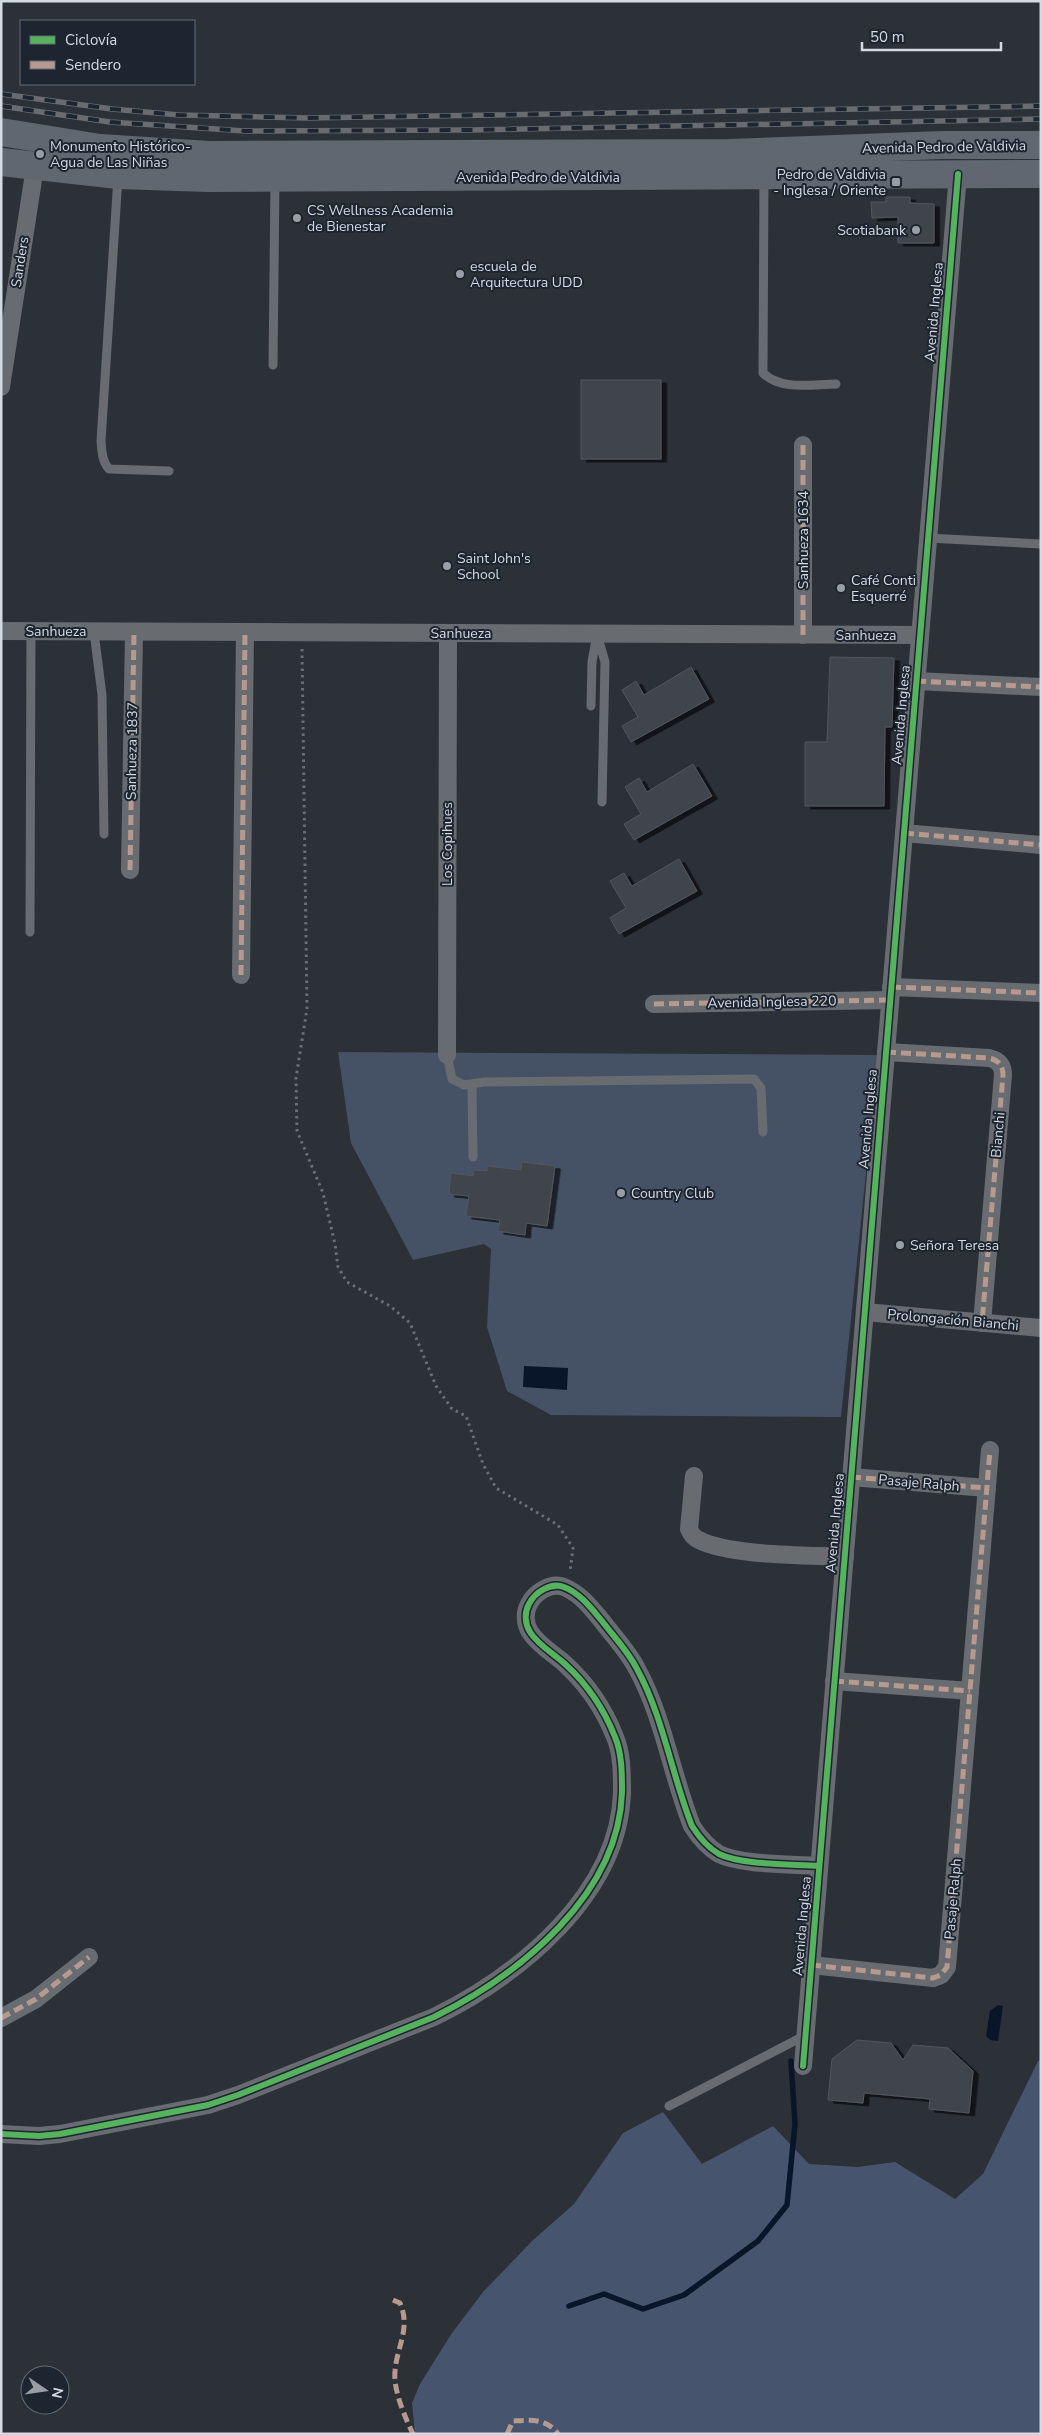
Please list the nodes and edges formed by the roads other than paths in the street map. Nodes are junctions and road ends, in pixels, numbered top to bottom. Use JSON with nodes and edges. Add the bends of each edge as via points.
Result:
{"nodes":[{"id":1,"x":1,"y":132,"type":"edge"},
{"id":2,"x":942,"y":146,"type":"junction"},
{"id":3,"x":993,"y":146,"type":"junction"},
{"id":4,"x":1041,"y":146,"type":"edge"},
{"id":5,"x":1,"y":162,"type":"edge"},
{"id":6,"x":35,"y":167,"type":"junction"},
{"id":7,"x":958,"y":174,"type":"junction"},
{"id":8,"x":1041,"y":174,"type":"edge"},
{"id":9,"x":118,"y":175,"type":"junction"},
{"id":10,"x":764,"y":175,"type":"junction"},
{"id":11,"x":275,"y":178,"type":"junction"},
{"id":12,"x":5,"y":335,"type":"edge"},
{"id":13,"x":273,"y":365,"type":"dead end"},
{"id":14,"x":836,"y":384,"type":"dead end"},
{"id":15,"x":1,"y":388,"type":"edge"},
{"id":16,"x":803,"y":445,"type":"dead end"},
{"id":17,"x":169,"y":471,"type":"dead end"},
{"id":18,"x":928,"y":538,"type":"junction"},
{"id":19,"x":1041,"y":544,"type":"edge"},
{"id":20,"x":1,"y":631,"type":"edge"},
{"id":21,"x":31,"y":631,"type":"junction"},
{"id":22,"x":94,"y":632,"type":"junction"},
{"id":23,"x":134,"y":632,"type":"junction"},
{"id":24,"x":245,"y":632,"type":"junction"},
{"id":25,"x":448,"y":633,"type":"junction"},
{"id":26,"x":597,"y":634,"type":"junction"},
{"id":27,"x":802,"y":635,"type":"junction"},
{"id":28,"x":920,"y":636,"type":"junction"},
{"id":29,"x":916,"y":682,"type":"junction"},
{"id":30,"x":1041,"y":687,"type":"edge"},
{"id":31,"x":592,"y":706,"type":"dead end"},
{"id":32,"x":602,"y":802,"type":"dead end"},
{"id":33,"x":904,"y":833,"type":"junction"},
{"id":34,"x":104,"y":834,"type":"dead end"},
{"id":35,"x":1041,"y":845,"type":"edge"},
{"id":36,"x":130,"y":870,"type":"dead end"},
{"id":37,"x":30,"y":932,"type":"dead end"},
{"id":38,"x":241,"y":975,"type":"dead end"},
{"id":39,"x":890,"y":993,"type":"junction"},
{"id":40,"x":1041,"y":993,"type":"edge"},
{"id":41,"x":654,"y":1004,"type":"dead end"},
{"id":42,"x":886,"y":1052,"type":"junction"},
{"id":43,"x":447,"y":1056,"type":"joint"},
{"id":44,"x":472,"y":1085,"type":"junction"},
{"id":45,"x":763,"y":1132,"type":"dead end"},
{"id":46,"x":473,"y":1157,"type":"dead end"},
{"id":47,"x":865,"y":1312,"type":"junction"},
{"id":48,"x":982,"y":1323,"type":"junction"},
{"id":49,"x":1041,"y":1328,"type":"edge"},
{"id":50,"x":990,"y":1450,"type":"dead end"},
{"id":51,"x":694,"y":1476,"type":"dead end"},
{"id":52,"x":851,"y":1477,"type":"junction"},
{"id":53,"x":987,"y":1488,"type":"junction"},
{"id":54,"x":845,"y":1557,"type":"junction"},
{"id":55,"x":834,"y":1681,"type":"junction"},
{"id":56,"x":970,"y":1692,"type":"junction"},
{"id":57,"x":819,"y":1866,"type":"junction"},
{"id":58,"x":89,"y":1956,"type":"dead end"},
{"id":59,"x":811,"y":1966,"type":"junction"},
{"id":60,"x":1,"y":2018,"type":"edge"},
{"id":61,"x":804,"y":2036,"type":"junction"},
{"id":62,"x":803,"y":2066,"type":"dead end"},
{"id":63,"x":670,"y":2106,"type":"dead end"},
{"id":64,"x":1,"y":2134,"type":"edge"}],
"edges":[{"from":1,"to":2,"type":"main road","name":"Avenida Pedro de Valdivia","via":[[108,149],[209,156],[729,153]]},
{"from":2,"to":3,"type":"main road","name":"Avenida Pedro de Valdivia"},
{"from":2,"to":7,"type":"main road"},
{"from":3,"to":4,"type":"main road","name":"Avenida Pedro de Valdivia"},
{"from":3,"to":7,"type":"main road","via":[[973,158]]},
{"from":5,"to":6,"type":"main road","name":"Avenida Pedro de Valdivia"},
{"from":6,"to":9,"type":"main road","name":"Avenida Pedro de Valdivia"},
{"from":6,"to":12,"type":"street","name":"Sanders"},
{"from":7,"to":8,"type":"main road","name":"Avenida Pedro de Valdivia"},
{"from":7,"to":10,"type":"main road","name":"Avenida Pedro de Valdivia"},
{"from":7,"to":18,"type":"street","name":"Avenida Inglesa"},
{"from":9,"to":11,"type":"main road","name":"Avenida Pedro de Valdivia"},
{"from":9,"to":17,"type":"lane","via":[[102,455],[109,469]]},
{"from":10,"to":11,"type":"main road","name":"Avenida Pedro de Valdivia"},
{"from":10,"to":14,"type":"lane","via":[[763,373],[771,381],[782,384]]},
{"from":11,"to":13,"type":"lane"},
{"from":12,"to":15,"type":"street","name":"Sanders"},
{"from":16,"to":27,"type":"street","name":"Sanhueza 1634"},
{"from":18,"to":19,"type":"lane"},
{"from":18,"to":28,"type":"street","name":"Avenida Inglesa"},
{"from":20,"to":21,"type":"street","name":"Sanhueza"},
{"from":21,"to":22,"type":"street","name":"Sanhueza"},
{"from":21,"to":37,"type":"lane"},
{"from":22,"to":23,"type":"street","name":"Sanhueza"},
{"from":22,"to":34,"type":"lane","via":[[102,696]]},
{"from":23,"to":24,"type":"street","name":"Sanhueza"},
{"from":23,"to":36,"type":"street","name":"Sanhueza 1837"},
{"from":24,"to":25,"type":"street","name":"Sanhueza"},
{"from":24,"to":38,"type":"street"},
{"from":25,"to":26,"type":"street","name":"Sanhueza"},
{"from":25,"to":43,"type":"street","name":"Los Copihues"},
{"from":26,"to":27,"type":"street","name":"Sanhueza"},
{"from":26,"to":31,"type":"lane","via":[[592,662]]},
{"from":26,"to":32,"type":"lane","via":[[605,662]]},
{"from":27,"to":28,"type":"street","name":"Sanhueza"},
{"from":28,"to":29,"type":"street","name":"Avenida Inglesa"},
{"from":29,"to":30,"type":"street"},
{"from":29,"to":33,"type":"street","name":"Avenida Inglesa"},
{"from":33,"to":35,"type":"street"},
{"from":33,"to":39,"type":"street","name":"Avenida Inglesa"},
{"from":39,"to":40,"type":"street","name":"Avenida Inglesa 220"},
{"from":39,"to":41,"type":"street","name":"Avenida Inglesa 220"},
{"from":39,"to":42,"type":"street","name":"Avenida Inglesa"},
{"from":42,"to":47,"type":"street","name":"Avenida Inglesa"},
{"from":42,"to":48,"type":"street","name":"Bianchi","via":[[989,1058],[1002,1066]]},
{"from":43,"to":44,"type":"lane","via":[[452,1079]]},
{"from":44,"to":45,"type":"lane","via":[[484,1082],[754,1079],[761,1088]]},
{"from":44,"to":46,"type":"lane"},
{"from":47,"to":48,"type":"street","name":"Prolongación Bianchi"},
{"from":47,"to":52,"type":"street","name":"Avenida Inglesa"},
{"from":48,"to":49,"type":"street","name":"Prolongación Bianchi"},
{"from":50,"to":53,"type":"street","name":"Pasaje Ralph"},
{"from":51,"to":54,"type":"street","via":[[690,1529],[700,1541],[754,1551]]},
{"from":52,"to":53,"type":"street","name":"Pasaje Ralph"},
{"from":52,"to":54,"type":"street","name":"Avenida Inglesa"},
{"from":53,"to":56,"type":"street","name":"Pasaje Ralph"},
{"from":54,"to":55,"type":"street","name":"Avenida Inglesa"},
{"from":55,"to":56,"type":"street"},
{"from":55,"to":57,"type":"street","name":"Avenida Inglesa"},
{"from":56,"to":59,"type":"street","name":"Pasaje Ralph","via":[[944,1972],[929,1978]]},
{"from":57,"to":59,"type":"street","name":"Avenida Inglesa"},
{"from":57,"to":64,"type":"street","via":[[735,1859],[718,1854],[704,1842],[692,1826],[650,1698],[628,1653],[589,1606],[567,1589],[553,1586],[536,1594],[527,1609],[527,1626],[537,1640],[577,1676],[608,1721],[620,1760],[621,1800],[604,1862],[584,1896],[551,1935],[506,1975],[462,2003],[238,2095],[173,2113],[60,2134]]},
{"from":58,"to":60,"type":"street","via":[[42,1995]]},
{"from":59,"to":61,"type":"street","name":"Avenida Inglesa"},
{"from":61,"to":62,"type":"street","name":"Avenida Inglesa"},
{"from":61,"to":63,"type":"lane"}]}
